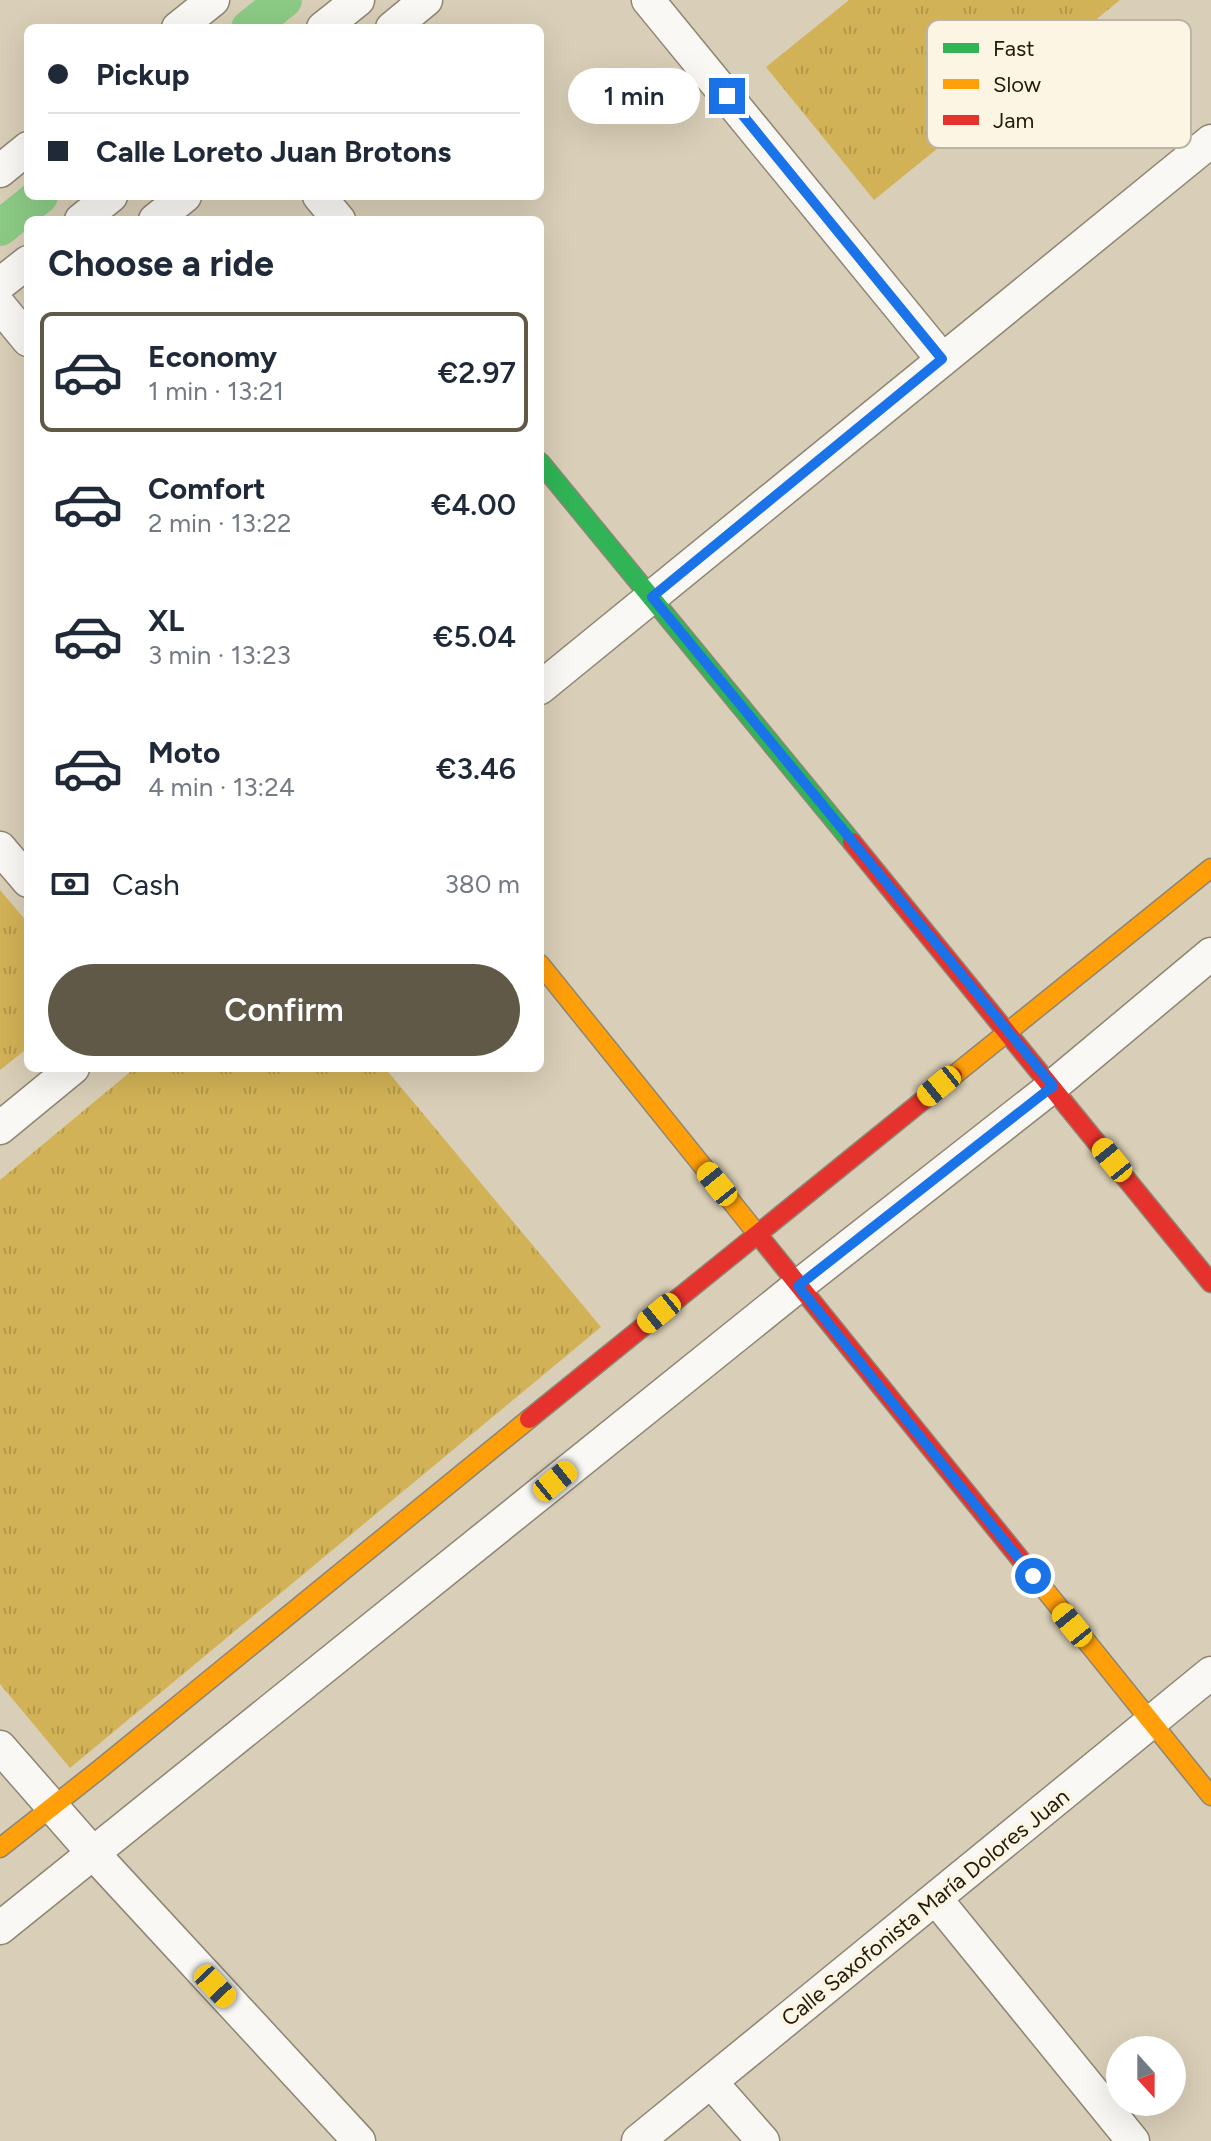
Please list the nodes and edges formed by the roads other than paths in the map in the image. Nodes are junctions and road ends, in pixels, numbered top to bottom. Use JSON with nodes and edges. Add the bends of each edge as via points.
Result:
{"nodes":[{"id":1,"x":213,"y":0,"type":"edge"},
{"id":2,"x":358,"y":0,"type":"edge"},
{"id":3,"x":426,"y":0,"type":"edge"},
{"id":4,"x":648,"y":0,"type":"edge"},
{"id":5,"x":183,"y":24,"type":"edge"},
{"id":6,"x":328,"y":24,"type":"edge"},
{"id":7,"x":397,"y":24,"type":"edge"},
{"id":8,"x":1211,"y":141,"type":"edge"},
{"id":9,"x":24,"y":151,"type":"edge"},
{"id":10,"x":0,"y":171,"type":"edge"},
{"id":11,"x":106,"y":200,"type":"edge"},
{"id":12,"x":180,"y":200,"type":"edge"},
{"id":13,"x":322,"y":200,"type":"edge"},
{"id":14,"x":86,"y":216,"type":"edge"},
{"id":15,"x":160,"y":216,"type":"edge"},
{"id":16,"x":336,"y":216,"type":"edge"},
{"id":17,"x":24,"y":265,"type":"edge"},
{"id":18,"x":0,"y":284,"type":"edge"},
{"id":19,"x":942,"y":359,"type":"junction"},
{"id":20,"x":544,"y":467,"type":"edge"},
{"id":21,"x":652,"y":597,"type":"junction"},
{"id":22,"x":544,"y":685,"type":"edge"},
{"id":23,"x":0,"y":848,"type":"edge"},
{"id":24,"x":1211,"y":868,"type":"edge"},
{"id":25,"x":24,"y":876,"type":"edge"},
{"id":26,"x":1211,"y":954,"type":"edge"},
{"id":27,"x":544,"y":969,"type":"edge"},
{"id":28,"x":1008,"y":1031,"type":"junction"},
{"id":29,"x":68,"y":1072,"type":"edge"},
{"id":30,"x":1053,"y":1086,"type":"junction"},
{"id":31,"x":0,"y":1128,"type":"edge"},
{"id":32,"x":756,"y":1234,"type":"junction"},
{"id":33,"x":1211,"y":1283,"type":"edge"},
{"id":34,"x":798,"y":1286,"type":"junction"},
{"id":35,"x":1211,"y":1673,"type":"edge"},
{"id":36,"x":1151,"y":1722,"type":"junction"},
{"id":37,"x":0,"y":1747,"type":"edge"},
{"id":38,"x":1211,"y":1796,"type":"edge"},
{"id":39,"x":52,"y":1806,"type":"junction"},
{"id":40,"x":0,"y":1848,"type":"edge"},
{"id":41,"x":92,"y":1852,"type":"junction"},
{"id":42,"x":936,"y":1899,"type":"junction"},
{"id":43,"x":0,"y":1928,"type":"edge"},
{"id":44,"x":711,"y":2082,"type":"junction"},
{"id":45,"x":359,"y":2141,"type":"edge"},
{"id":46,"x":638,"y":2141,"type":"edge"},
{"id":47,"x":763,"y":2141,"type":"edge"},
{"id":48,"x":1133,"y":2141,"type":"edge"}],
"edges":[{"from":1,"to":5,"type":"street"},
{"from":2,"to":6,"type":"street"},
{"from":3,"to":7,"type":"street"},
{"from":4,"to":19,"type":"street"},
{"from":8,"to":19,"type":"street"},
{"from":9,"to":10,"type":"street"},
{"from":11,"to":14,"type":"street"},
{"from":12,"to":15,"type":"street"},
{"from":13,"to":16,"type":"street"},
{"from":17,"to":18,"type":"street"},
{"from":19,"to":21,"type":"street"},
{"from":20,"to":21,"type":"street"},
{"from":21,"to":22,"type":"street"},
{"from":21,"to":28,"type":"street"},
{"from":23,"to":25,"type":"street"},
{"from":24,"to":28,"type":"street"},
{"from":26,"to":30,"type":"street"},
{"from":27,"to":32,"type":"street"},
{"from":28,"to":30,"type":"street"},
{"from":28,"to":32,"type":"street"},
{"from":29,"to":31,"type":"street"},
{"from":30,"to":33,"type":"street"},
{"from":30,"to":34,"type":"street"},
{"from":32,"to":34,"type":"street"},
{"from":32,"to":39,"type":"street"},
{"from":34,"to":36,"type":"street"},
{"from":34,"to":41,"type":"street"},
{"from":35,"to":36,"type":"street","name":"Calle Saxofonista María Dolores Juan"},
{"from":36,"to":38,"type":"street"},
{"from":36,"to":42,"type":"street","name":"Calle Saxofonista María Dolores Juan"},
{"from":37,"to":39,"type":"street"},
{"from":39,"to":40,"type":"street"},
{"from":39,"to":41,"type":"street"},
{"from":41,"to":43,"type":"street"},
{"from":41,"to":45,"type":"street"},
{"from":42,"to":44,"type":"street","name":"Calle Saxofonista María Dolores Juan"},
{"from":42,"to":48,"type":"street"},
{"from":44,"to":46,"type":"street","name":"Calle Saxofonista María Dolores Juan"},
{"from":44,"to":47,"type":"street"}]}
